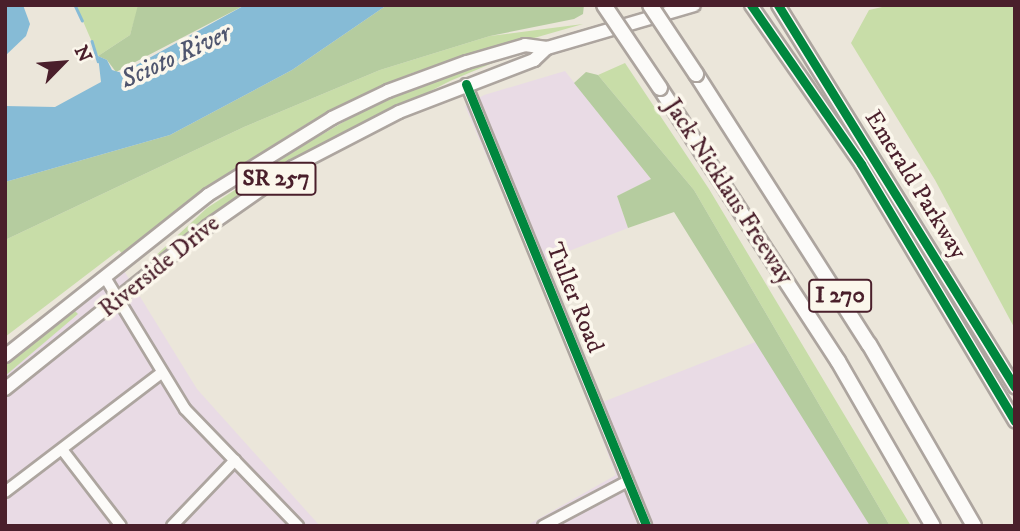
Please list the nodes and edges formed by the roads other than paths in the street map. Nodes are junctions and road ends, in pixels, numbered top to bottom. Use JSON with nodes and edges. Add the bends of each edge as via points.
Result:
{"nodes":[{"id":1,"x":604,"y":5,"type":"edge"},
{"id":2,"x":650,"y":5,"type":"edge"},
{"id":3,"x":694,"y":5,"type":"edge"},
{"id":4,"x":751,"y":5,"type":"edge"},
{"id":5,"x":778,"y":5,"type":"edge"},
{"id":6,"x":547,"y":48,"type":"junction"},
{"id":7,"x":466,"y":84,"type":"junction"},
{"id":8,"x":106,"y":279,"type":"junction"},
{"id":9,"x":118,"y":300,"type":"junction"},
{"id":10,"x":5,"y":356,"type":"edge"},
{"id":11,"x":161,"y":373,"type":"junction"},
{"id":12,"x":1015,"y":387,"type":"edge"},
{"id":13,"x":5,"y":389,"type":"edge"},
{"id":14,"x":1015,"y":422,"type":"edge"},
{"id":15,"x":64,"y":452,"type":"junction"},
{"id":16,"x":235,"y":460,"type":"junction"},
{"id":17,"x":628,"y":481,"type":"junction"},
{"id":18,"x":5,"y":492,"type":"edge"},
{"id":19,"x":121,"y":526,"type":"edge"},
{"id":20,"x":172,"y":526,"type":"edge"},
{"id":21,"x":298,"y":526,"type":"edge"},
{"id":22,"x":543,"y":526,"type":"edge"},
{"id":23,"x":646,"y":526,"type":"edge"},
{"id":24,"x":933,"y":526,"type":"edge"},
{"id":25,"x":974,"y":526,"type":"edge"}],
"edges":[{"from":1,"to":24,"type":"highway","name":"Jack Nicklaus Freeway","number":"I 270","bridge":true,"via":[[838,361]]},
{"from":2,"to":25,"type":"highway","name":"Jack Nicklaus Freeway","number":"I 270","bridge":true,"via":[[862,332]]},
{"from":3,"to":6,"type":"main road","name":"Riverside Drive","number":"SR 257"},
{"from":4,"to":14,"type":"main road","name":"Emerald Parkway","via":[[860,164]]},
{"from":5,"to":12,"type":"main road","name":"Emerald Parkway"},
{"from":6,"to":7,"type":"main road","name":"Riverside Drive","number":"SR 257","via":[[534,60]]},
{"from":6,"to":8,"type":"main road","name":"Riverside Drive","number":"SR 257","via":[[525,46],[423,77],[321,123],[208,195]]},
{"from":7,"to":9,"type":"main road","name":"Riverside Drive","number":"SR 257","via":[[365,128],[293,167],[207,227]]},
{"from":7,"to":17,"type":"street","name":"Tuller Road"},
{"from":8,"to":9,"type":"street"},
{"from":8,"to":10,"type":"main road","name":"Riverside Drive","number":"SR 257"},
{"from":9,"to":11,"type":"street"},
{"from":9,"to":13,"type":"main road","name":"Riverside Drive","number":"SR 257"},
{"from":11,"to":15,"type":"street"},
{"from":11,"to":16,"type":"street","via":[[191,417]]},
{"from":15,"to":18,"type":"street"},
{"from":15,"to":19,"type":"street"},
{"from":16,"to":20,"type":"street"},
{"from":16,"to":21,"type":"street"},
{"from":17,"to":22,"type":"street"},
{"from":17,"to":23,"type":"street","name":"Tuller Road"}]}
